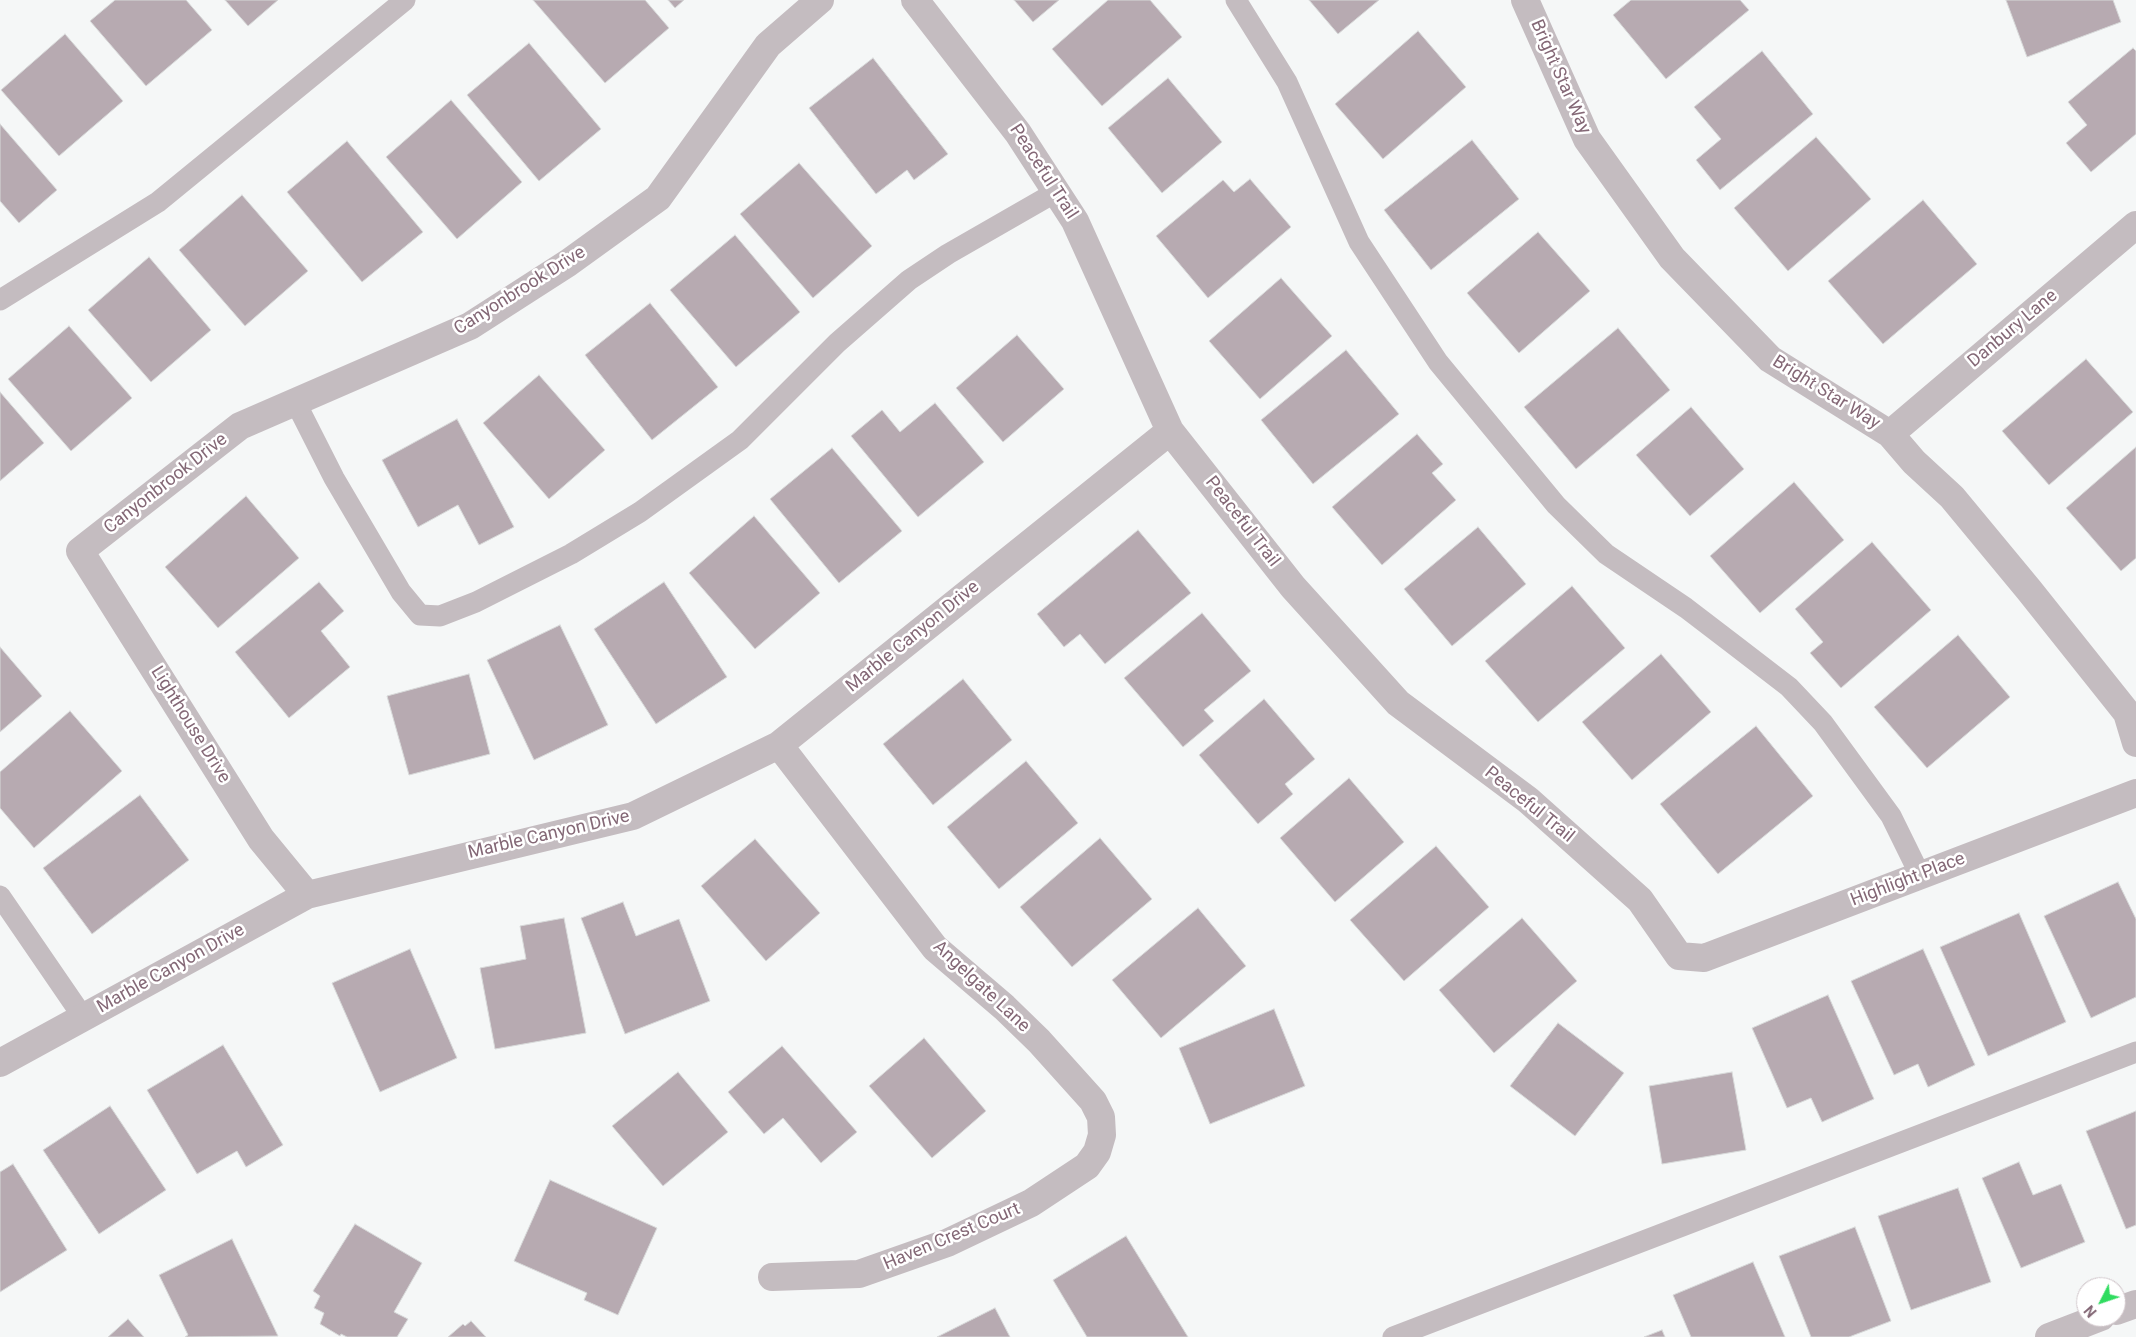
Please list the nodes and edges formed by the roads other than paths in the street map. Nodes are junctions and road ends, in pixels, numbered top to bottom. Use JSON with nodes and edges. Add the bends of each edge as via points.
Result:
{"nodes":[{"id":1,"x":405,"y":0,"type":"edge"},
{"id":2,"x":820,"y":0,"type":"edge"},
{"id":3,"x":915,"y":0,"type":"edge"},
{"id":4,"x":1236,"y":0,"type":"edge"},
{"id":5,"x":1525,"y":0,"type":"edge"},
{"id":6,"x":1056,"y":192,"type":"junction"},
{"id":7,"x":2136,"y":224,"type":"edge"},
{"id":8,"x":0,"y":300,"type":"edge"},
{"id":9,"x":296,"y":403,"type":"junction"},
{"id":10,"x":1170,"y":431,"type":"junction"},
{"id":11,"x":1890,"y":434,"type":"junction"},
{"id":12,"x":80,"y":551,"type":"joint"},
{"id":13,"x":2136,"y":743,"type":"edge"},
{"id":14,"x":779,"y":745,"type":"junction"},
{"id":15,"x":2136,"y":793,"type":"edge"},
{"id":16,"x":1920,"y":875,"type":"junction"},
{"id":17,"x":307,"y":895,"type":"junction"},
{"id":18,"x":0,"y":896,"type":"edge"},
{"id":19,"x":1679,"y":956,"type":"joint"},
{"id":20,"x":82,"y":1017,"type":"junction"},
{"id":21,"x":2136,"y":1052,"type":"edge"},
{"id":22,"x":0,"y":1062,"type":"edge"},
{"id":23,"x":1102,"y":1135,"type":"joint"},
{"id":24,"x":772,"y":1277,"type":"dead end"},
{"id":25,"x":2076,"y":1327,"type":"edge"},
{"id":26,"x":1393,"y":1337,"type":"edge"},
{"id":27,"x":2049,"y":1337,"type":"edge"}],
"edges":[{"from":1,"to":8,"type":"lane","via":[[158,202]]},
{"from":2,"to":9,"type":"street","name":"Canyonbrook Drive","via":[[768,45],[658,198],[568,263],[470,326]]},
{"from":3,"to":6,"type":"street","name":"Peaceful Trail","via":[[1018,132]]},
{"from":4,"to":16,"type":"lane","via":[[1287,82],[1359,242],[1438,362],[1556,505],[1606,554],[1737,646],[1789,687],[1823,723],[1891,816]]},
{"from":5,"to":11,"type":"street","name":"Bright Star Way","via":[[1587,139],[1672,258],[1770,359]]},
{"from":6,"to":9,"type":"lane","via":[[909,280],[836,343],[740,440],[640,512],[571,554],[476,602],[440,616],[420,615],[401,592],[334,478]]},
{"from":6,"to":10,"type":"street","name":"Peaceful Trail","via":[[1075,221]]},
{"from":7,"to":11,"type":"street","name":"Danbury Lane"},
{"from":9,"to":12,"type":"street","name":"Canyonbrook Drive","via":[[240,426]]},
{"from":10,"to":14,"type":"street","name":"Marble Canyon Drive"},
{"from":10,"to":19,"type":"street","name":"Peaceful Trail","via":[[1293,587],[1398,703],[1528,800],[1640,900]]},
{"from":11,"to":13,"type":"street","name":"Bright Star Way","via":[[1914,462],[1952,497],[2029,590],[2126,713]]},
{"from":12,"to":17,"type":"street","name":"Lighthouse Drive","via":[[261,839]]},
{"from":14,"to":17,"type":"street","name":"Marble Canyon Drive","via":[[633,816]]},
{"from":14,"to":23,"type":"street","name":"Angelgate Lane","via":[[935,948],[1018,1020],[1093,1101],[1101,1117]]},
{"from":15,"to":16,"type":"street","name":"Highlight Place"},
{"from":16,"to":19,"type":"street","name":"Highlight Place","via":[[1704,958]]},
{"from":17,"to":20,"type":"street","name":"Marble Canyon Drive"},
{"from":18,"to":20,"type":"lane"},
{"from":20,"to":22,"type":"street","name":"Marble Canyon Drive"},
{"from":21,"to":26,"type":"lane"},
{"from":23,"to":24,"type":"street","name":"Haven Crest Court","via":[[1097,1152],[1087,1166],[1031,1203],[947,1243],[859,1274]]},
{"from":25,"to":27,"type":"street"}]}
